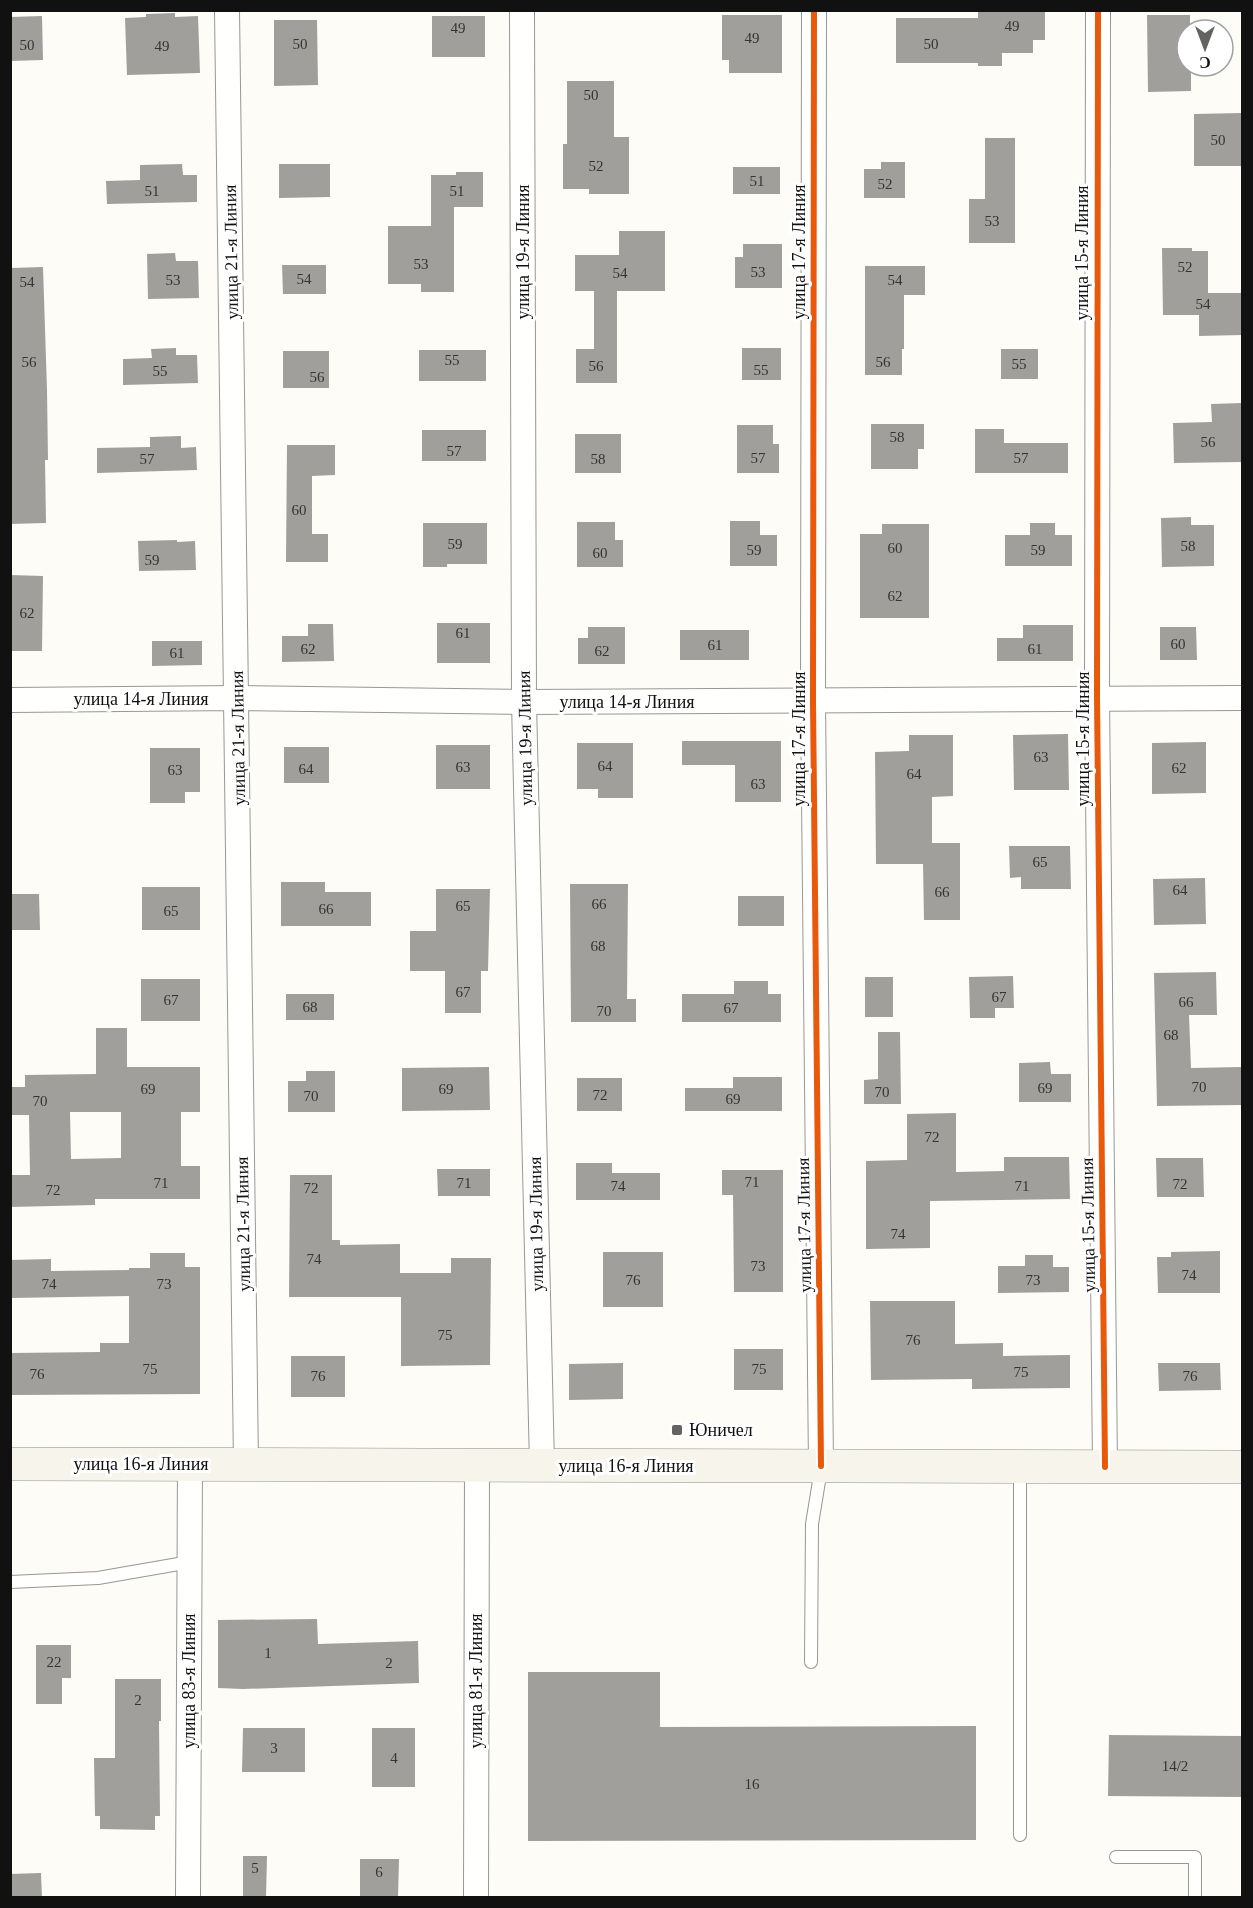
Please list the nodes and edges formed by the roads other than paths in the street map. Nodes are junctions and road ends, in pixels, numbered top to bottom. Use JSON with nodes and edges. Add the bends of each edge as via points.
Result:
{"nodes":[{"id":1,"x":227,"y":10,"type":"edge"},
{"id":2,"x":522,"y":10,"type":"edge"},
{"id":3,"x":814,"y":10,"type":"edge"},
{"id":4,"x":1098,"y":10,"type":"edge"},
{"id":5,"x":1097,"y":697,"type":"junction"},
{"id":6,"x":237,"y":698,"type":"junction"},
{"id":7,"x":1242,"y":698,"type":"edge"},
{"id":8,"x":10,"y":700,"type":"edge"},
{"id":9,"x":524,"y":702,"type":"junction"},
{"id":10,"x":813,"y":702,"type":"junction"},
{"id":11,"x":10,"y":1464,"type":"edge"},
{"id":12,"x":190,"y":1464,"type":"junction"},
{"id":13,"x":246,"y":1465,"type":"junction"},
{"id":14,"x":477,"y":1465,"type":"junction"},
{"id":15,"x":542,"y":1465,"type":"junction"},
{"id":16,"x":821,"y":1466,"type":"junction"},
{"id":17,"x":1020,"y":1467,"type":"junction"},
{"id":18,"x":1106,"y":1467,"type":"junction"},
{"id":19,"x":1242,"y":1467,"type":"edge"},
{"id":20,"x":190,"y":1562,"type":"junction"},
{"id":21,"x":10,"y":1582,"type":"edge"},
{"id":22,"x":811,"y":1662,"type":"dead end"},
{"id":23,"x":1020,"y":1834,"type":"dead end"},
{"id":24,"x":1116,"y":1857,"type":"dead end"},
{"id":25,"x":188,"y":1898,"type":"edge"},
{"id":26,"x":476,"y":1898,"type":"edge"},
{"id":27,"x":1194,"y":1898,"type":"edge"}],
"edges":[{"from":1,"to":6,"type":"street","name":"улица 21-я Линия"},
{"from":2,"to":9,"type":"street","name":"улица 19-я Линия"},
{"from":3,"to":10,"type":"street","name":"улица 17-я Линия"},
{"from":4,"to":5,"type":"street","name":"улица 15-я Линия"},
{"from":5,"to":7,"type":"street","name":"улица 14-я Линия"},
{"from":5,"to":10,"type":"street","name":"улица 14-я Линия"},
{"from":5,"to":18,"type":"street","name":"улица 15-я Линия"},
{"from":6,"to":8,"type":"street","name":"улица 14-я Линия"},
{"from":6,"to":9,"type":"street","name":"улица 14-я Линия"},
{"from":6,"to":13,"type":"street","name":"улица 21-я Линия"},
{"from":9,"to":10,"type":"street","name":"улица 14-я Линия"},
{"from":9,"to":15,"type":"street","name":"улица 19-я Линия"},
{"from":10,"to":16,"type":"street","name":"улица 17-я Линия"},
{"from":11,"to":12,"type":"main road","name":"улица 16-я Линия"},
{"from":12,"to":13,"type":"main road","name":"улица 16-я Линия"},
{"from":12,"to":20,"type":"street","name":"улица 83-я Линия"},
{"from":13,"to":14,"type":"main road","name":"улица 16-я Линия"},
{"from":14,"to":15,"type":"main road","name":"улица 16-я Линия"},
{"from":14,"to":26,"type":"street","name":"улица 81-я Линия"},
{"from":15,"to":16,"type":"main road","name":"улица 16-я Линия"},
{"from":16,"to":17,"type":"main road","name":"улица 16-я Линия"},
{"from":16,"to":22,"type":"lane","via":[[812,1524]]},
{"from":17,"to":18,"type":"main road","name":"улица 16-я Линия"},
{"from":17,"to":23,"type":"lane"},
{"from":18,"to":19,"type":"main road","name":"улица 16-я Линия"},
{"from":20,"to":21,"type":"lane","via":[[98,1578]]},
{"from":20,"to":25,"type":"street","name":"улица 83-я Линия"},
{"from":24,"to":27,"type":"lane","via":[[1195,1857]]}]}
